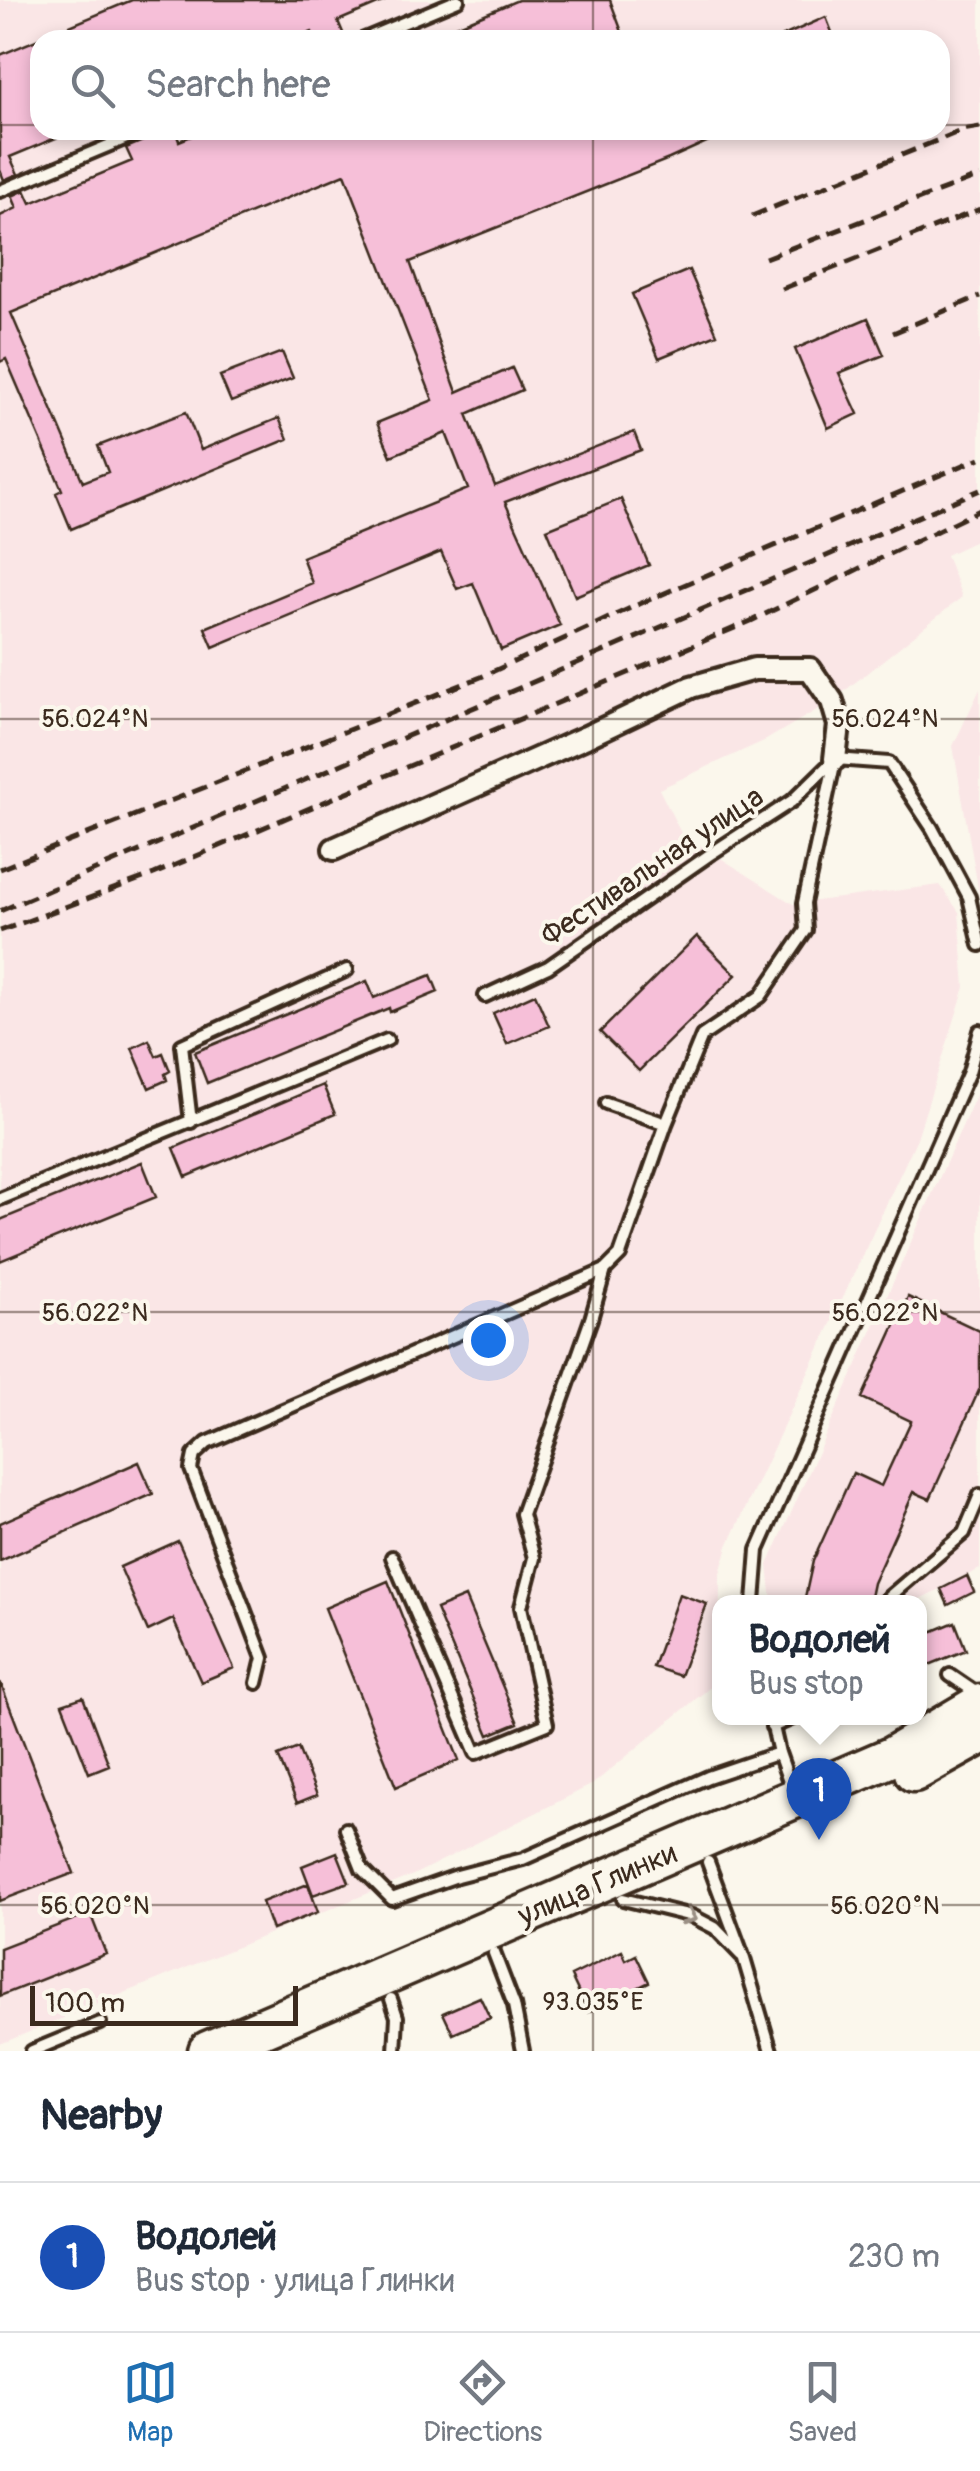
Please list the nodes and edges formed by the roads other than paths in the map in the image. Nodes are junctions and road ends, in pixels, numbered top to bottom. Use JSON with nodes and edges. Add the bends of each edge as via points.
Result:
{"nodes":[{"id":1,"x":458,"y":0,"type":"edge"},
{"id":2,"x":386,"y":30,"type":"edge"},
{"id":3,"x":122,"y":140,"type":"edge"},
{"id":4,"x":0,"y":191,"type":"edge"},
{"id":5,"x":835,"y":759,"type":"junction"},
{"id":6,"x":334,"y":849,"type":"dead end"},
{"id":7,"x":980,"y":944,"type":"edge"},
{"id":8,"x":347,"y":970,"type":"dead end"},
{"id":9,"x":485,"y":996,"type":"dead end"},
{"id":10,"x":980,"y":1031,"type":"edge"},
{"id":11,"x":387,"y":1040,"type":"dead end"},
{"id":12,"x":980,"y":1065,"type":"edge"},
{"id":13,"x":969,"y":1072,"type":"junction"},
{"id":14,"x":606,"y":1103,"type":"dead end"},
{"id":15,"x":190,"y":1122,"type":"junction"},
{"id":16,"x":666,"y":1124,"type":"junction"},
{"id":17,"x":0,"y":1199,"type":"edge"},
{"id":18,"x":605,"y":1270,"type":"junction"},
{"id":19,"x":980,"y":1495,"type":"edge"},
{"id":20,"x":392,"y":1557,"type":"dead end"},
{"id":21,"x":755,"y":1595,"type":"edge"},
{"id":22,"x":892,"y":1595,"type":"edge"},
{"id":23,"x":950,"y":1674,"type":"dead end"},
{"id":24,"x":256,"y":1683,"type":"dead end"},
{"id":25,"x":980,"y":1696,"type":"edge"},
{"id":26,"x":980,"y":1704,"type":"edge"},
{"id":27,"x":772,"y":1725,"type":"edge"},
{"id":28,"x":980,"y":1736,"type":"edge"},
{"id":29,"x":779,"y":1753,"type":"junction"},
{"id":30,"x":795,"y":1799,"type":"junction"},
{"id":31,"x":346,"y":1830,"type":"dead end"},
{"id":32,"x":704,"y":1851,"type":"junction"},
{"id":33,"x":624,"y":1899,"type":"junction"},
{"id":34,"x":490,"y":1943,"type":"junction"},
{"id":35,"x":744,"y":1958,"type":"junction"},
{"id":36,"x":391,"y":1999,"type":"junction"},
{"id":37,"x":100,"y":2023,"type":"dead end"},
{"id":38,"x":32,"y":2051,"type":"edge"},
{"id":39,"x":208,"y":2051,"type":"edge"},
{"id":40,"x":269,"y":2051,"type":"edge"},
{"id":41,"x":394,"y":2051,"type":"edge"},
{"id":42,"x":523,"y":2051,"type":"edge"},
{"id":43,"x":771,"y":2051,"type":"edge"}],
"edges":[{"from":1,"to":2,"type":"lane"},
{"from":3,"to":4,"type":"lane"},
{"from":5,"to":6,"type":"street","via":[[839,725],[810,669],[754,669],[691,687]]},
{"from":5,"to":7,"type":"lane","via":[[889,763],[969,897]]},
{"from":5,"to":9,"type":"lane","name":"Фестивальная улица","via":[[792,801],[548,966]]},
{"from":5,"to":16,"type":"lane","via":[[804,903],[806,930],[760,996],[702,1036]]},
{"from":8,"to":15,"type":"lane","via":[[182,1045]]},
{"from":10,"to":13,"type":"lane"},
{"from":11,"to":15,"type":"lane"},
{"from":12,"to":13,"type":"lane"},
{"from":13,"to":21,"type":"lane","via":[[758,1550]]},
{"from":14,"to":16,"type":"lane"},
{"from":15,"to":17,"type":"lane"},
{"from":16,"to":18,"type":"lane","via":[[620,1255]]},
{"from":18,"to":20,"type":"lane","via":[[522,1514],[534,1558],[521,1607],[547,1724],[476,1753]]},
{"from":18,"to":24,"type":"lane","via":[[207,1442],[194,1455],[191,1469],[263,1658]]},
{"from":19,"to":22,"type":"lane","via":[[964,1533]]},
{"from":23,"to":25,"type":"lane"},
{"from":26,"to":30,"type":"highway","name":"улица Глинки","via":[[890,1757]]},
{"from":27,"to":29,"type":"lane"},
{"from":28,"to":32,"type":"highway","name":"улица Глинки","via":[[884,1788]]},
{"from":29,"to":30,"type":"lane"},
{"from":29,"to":31,"type":"lane","via":[[708,1777],[524,1859],[392,1899],[362,1869]]},
{"from":30,"to":32,"type":"highway","name":"улица Глинки"},
{"from":32,"to":33,"type":"highway","name":"улица Глинки"},
{"from":32,"to":34,"type":"highway","name":"улица Глинки"},
{"from":32,"to":35,"type":"lane"},
{"from":33,"to":34,"type":"highway","name":"улица Глинки"},
{"from":33,"to":35,"type":"lane","one_way":true,"via":[[692,1916],[715,1928]]},
{"from":34,"to":36,"type":"highway","name":"улица Глинки"},
{"from":34,"to":39,"type":"highway","name":"улица Глинки"},
{"from":34,"to":42,"type":"lane"},
{"from":35,"to":43,"type":"lane"},
{"from":36,"to":40,"type":"highway","name":"улица Глинки"},
{"from":36,"to":41,"type":"lane"},
{"from":37,"to":38,"type":"lane"}]}
